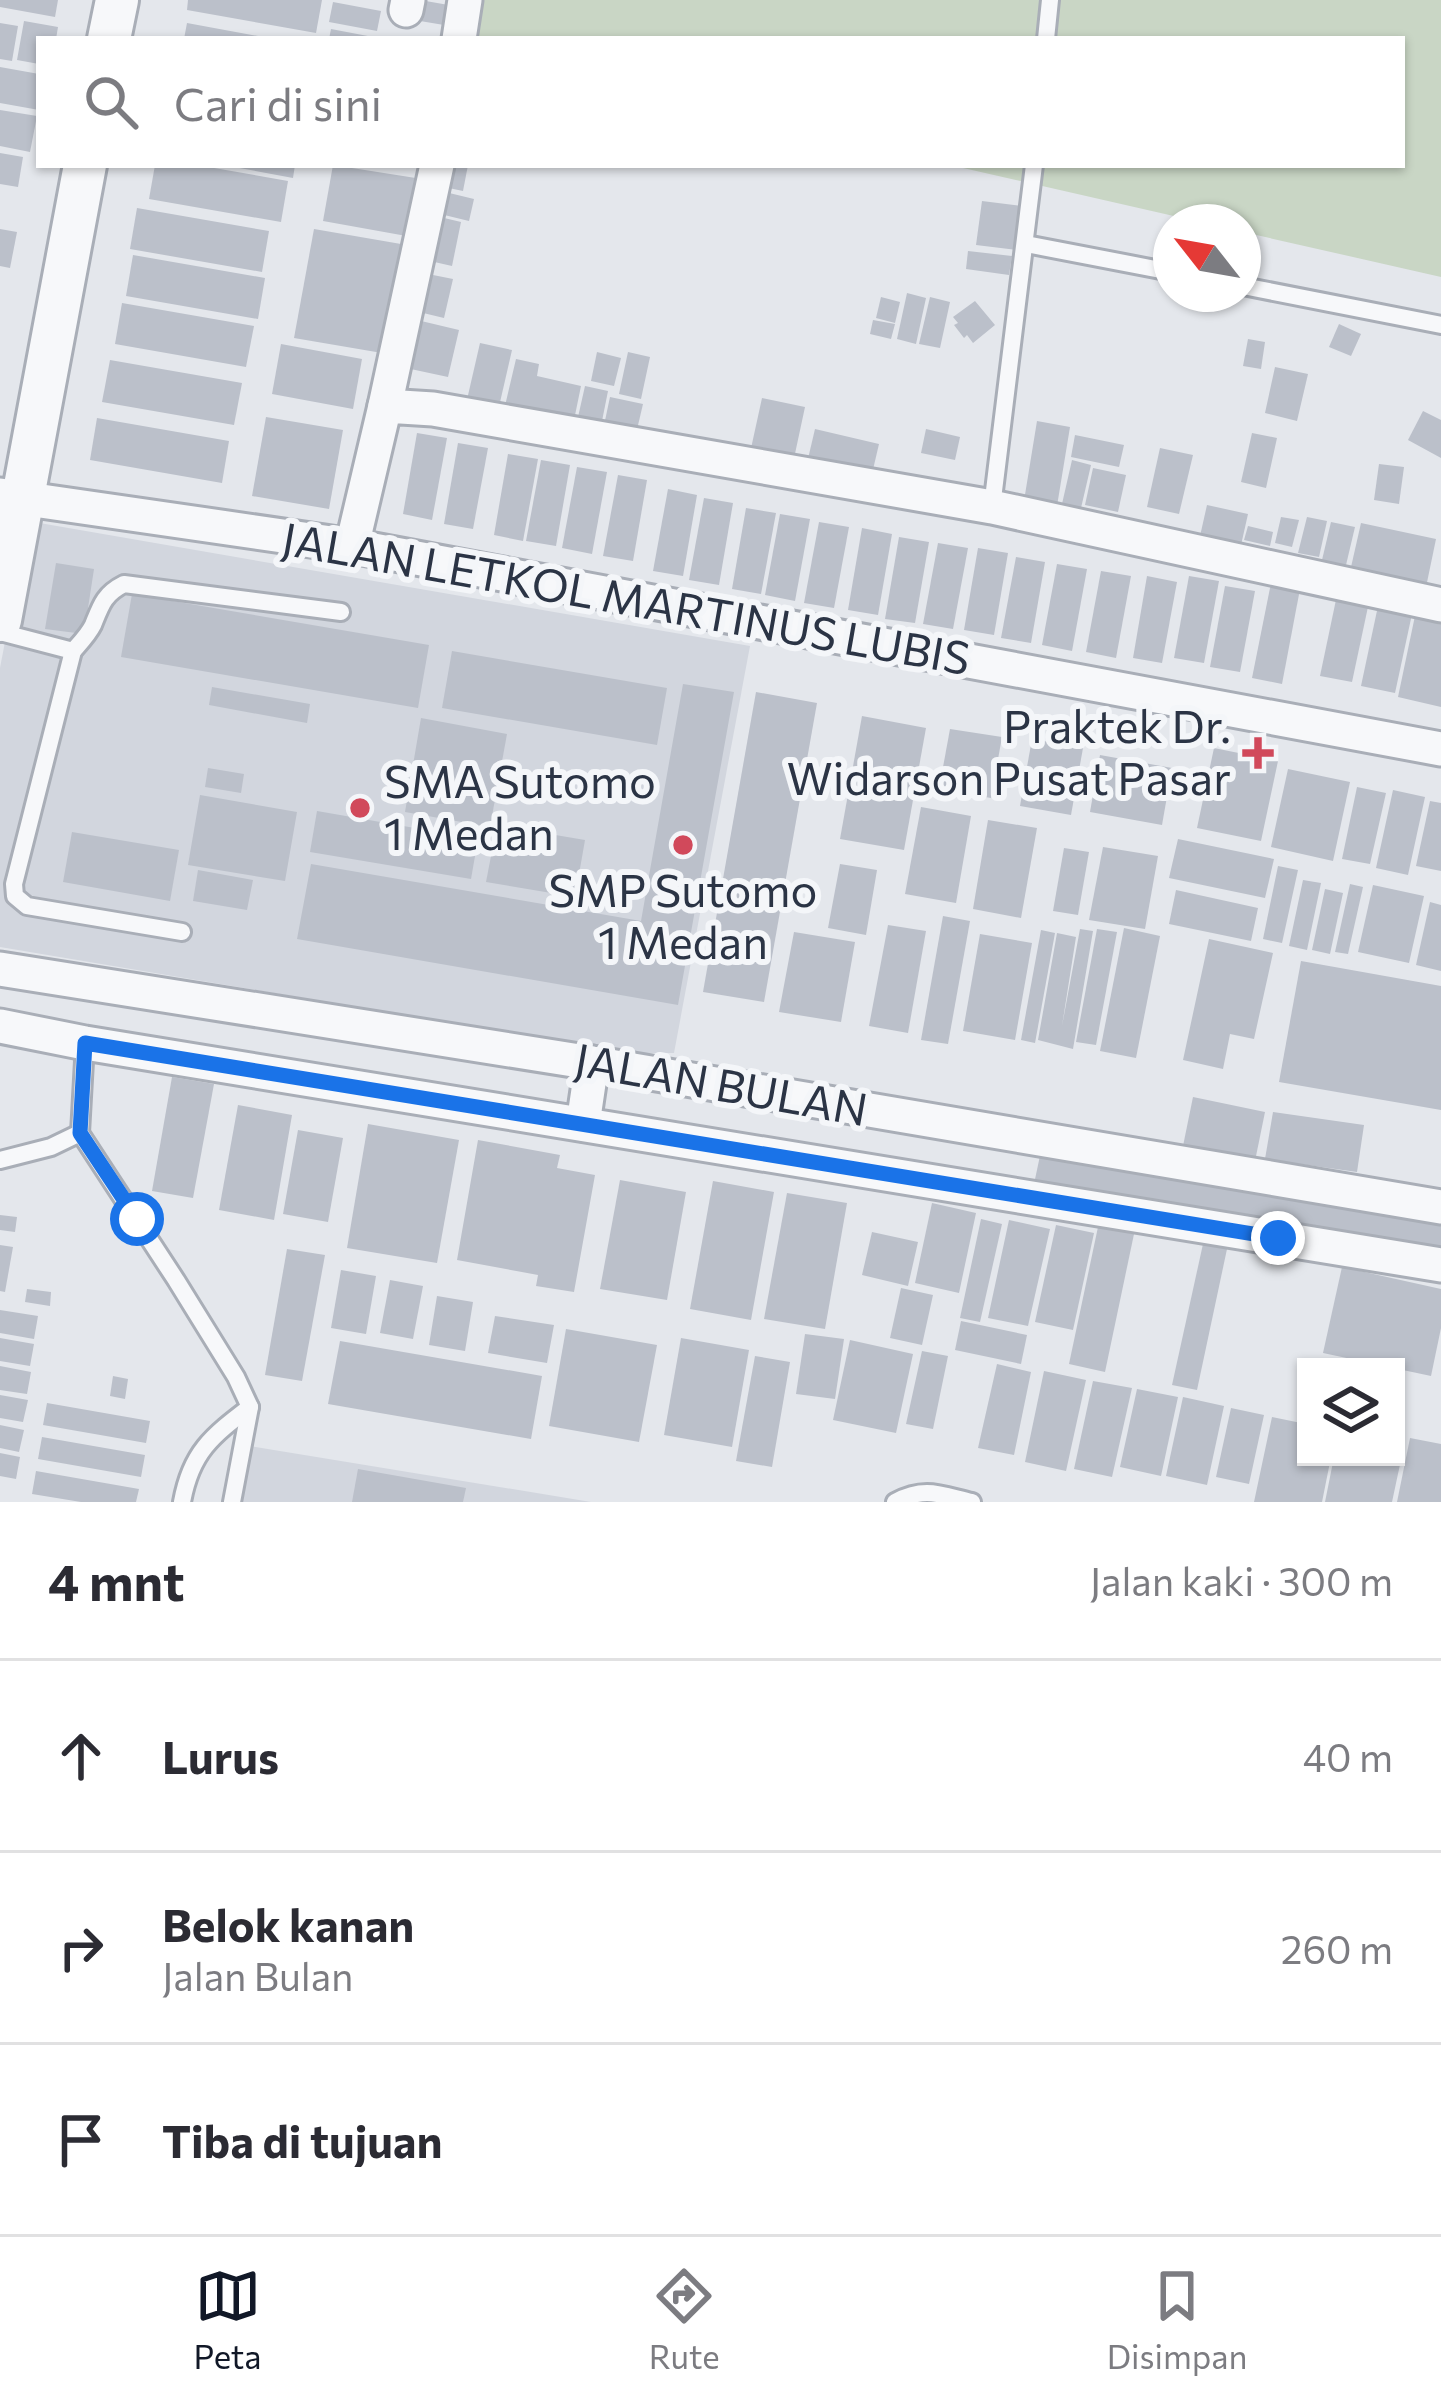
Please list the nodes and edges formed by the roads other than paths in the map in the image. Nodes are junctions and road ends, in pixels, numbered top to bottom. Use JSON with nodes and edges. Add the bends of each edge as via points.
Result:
{"nodes":[{"id":1,"x":117,"y":0,"type":"edge"},
{"id":2,"x":465,"y":0,"type":"edge"},
{"id":3,"x":1050,"y":0,"type":"edge"},
{"id":4,"x":111,"y":36,"type":"edge"},
{"id":5,"x":459,"y":36,"type":"edge"},
{"id":6,"x":1046,"y":36,"type":"edge"},
{"id":7,"x":84,"y":168,"type":"edge"},
{"id":8,"x":436,"y":168,"type":"edge"},
{"id":9,"x":1034,"y":168,"type":"edge"},
{"id":10,"x":1026,"y":244,"type":"junction"},
{"id":11,"x":1153,"y":269,"type":"edge"},
{"id":12,"x":1261,"y":290,"type":"edge"},
{"id":13,"x":1441,"y":325,"type":"edge"},
{"id":14,"x":385,"y":406,"type":"junction"},
{"id":15,"x":11,"y":498,"type":"edge"},
{"id":16,"x":992,"y":507,"type":"junction"},
{"id":17,"x":352,"y":546,"type":"junction"},
{"id":18,"x":1441,"y":605,"type":"edge"},
{"id":19,"x":341,"y":612,"type":"dead end"},
{"id":20,"x":0,"y":620,"type":"edge"},
{"id":21,"x":0,"y":632,"type":"edge"},
{"id":22,"x":73,"y":651,"type":"junction"},
{"id":23,"x":1441,"y":749,"type":"edge"},
{"id":24,"x":182,"y":932,"type":"dead end"},
{"id":25,"x":0,"y":969,"type":"edge"},
{"id":26,"x":0,"y":1026,"type":"edge"},
{"id":27,"x":85,"y":1043,"type":"junction"},
{"id":28,"x":592,"y":1063,"type":"junction"},
{"id":29,"x":584,"y":1124,"type":"junction"},
{"id":30,"x":80,"y":1133,"type":"junction"},
{"id":31,"x":0,"y":1160,"type":"edge"},
{"id":32,"x":1441,"y":1207,"type":"edge"},
{"id":33,"x":1441,"y":1265,"type":"edge"},
{"id":34,"x":250,"y":1407,"type":"junction"},
{"id":35,"x":924,"y":1497,"type":"edge"},
{"id":36,"x":182,"y":1502,"type":"edge"},
{"id":37,"x":232,"y":1502,"type":"edge"},
{"id":38,"x":895,"y":1502,"type":"edge"},
{"id":39,"x":972,"y":1502,"type":"edge"}],
"edges":[{"from":1,"to":4,"type":"street"},
{"from":2,"to":5,"type":"street"},
{"from":3,"to":6,"type":"lane"},
{"from":7,"to":15,"type":"street"},
{"from":8,"to":14,"type":"street"},
{"from":9,"to":10,"type":"lane"},
{"from":10,"to":11,"type":"lane"},
{"from":10,"to":16,"type":"lane"},
{"from":12,"to":13,"type":"lane"},
{"from":14,"to":16,"type":"street"},
{"from":14,"to":17,"type":"street"},
{"from":15,"to":17,"type":"street","name":"JALAN LETKOL MARTINUS LUBIS"},
{"from":15,"to":20,"type":"street"},
{"from":16,"to":18,"type":"street"},
{"from":17,"to":23,"type":"street","name":"JALAN LETKOL MARTINUS LUBIS"},
{"from":19,"to":22,"type":"lane","via":[[124,584],[108,592]]},
{"from":21,"to":22,"type":"lane"},
{"from":22,"to":24,"type":"lane","via":[[15,896],[27,906]]},
{"from":25,"to":28,"type":"street","name":"JALAN BULAN"},
{"from":26,"to":27,"type":"street","name":"JALAN BULAN"},
{"from":27,"to":29,"type":"street","name":"JALAN BULAN"},
{"from":27,"to":30,"type":"lane"},
{"from":28,"to":29,"type":"street"},
{"from":28,"to":32,"type":"street","name":"JALAN BULAN"},
{"from":29,"to":33,"type":"street","name":"JALAN BULAN"},
{"from":30,"to":31,"type":"lane"},
{"from":30,"to":34,"type":"lane"},
{"from":34,"to":36,"type":"lane","via":[[201,1448]]},
{"from":34,"to":37,"type":"lane"},
{"from":35,"to":38,"type":"lane"},
{"from":35,"to":39,"type":"lane"}]}
